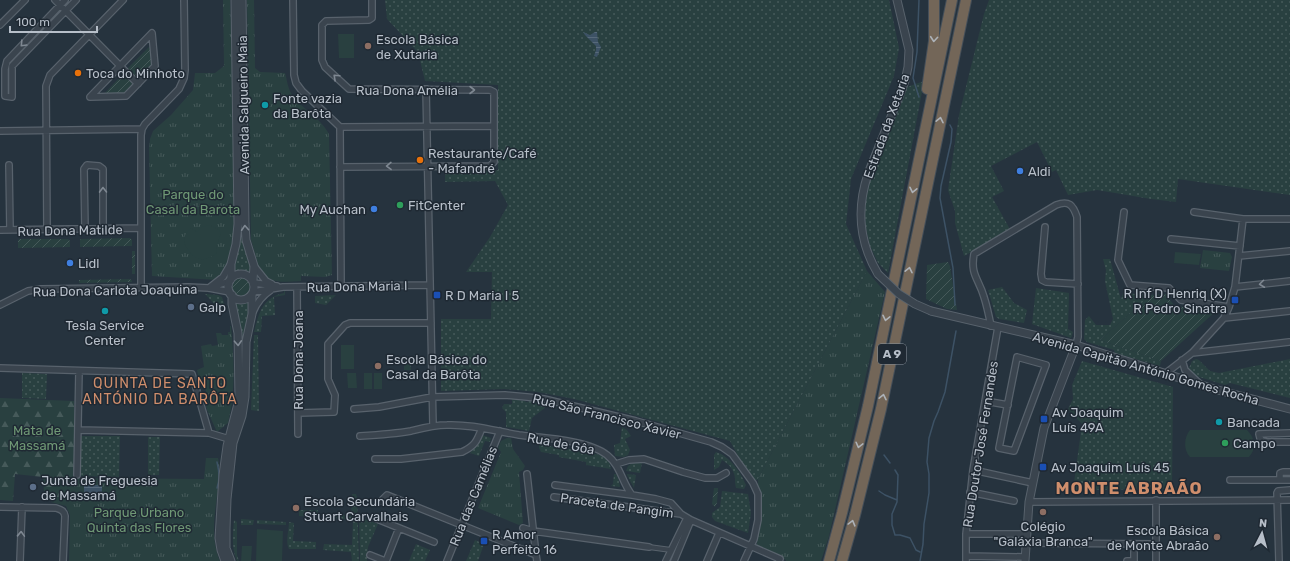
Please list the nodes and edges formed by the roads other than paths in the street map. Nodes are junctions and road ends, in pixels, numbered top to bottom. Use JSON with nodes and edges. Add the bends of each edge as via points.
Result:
{"nodes":[{"id":1,"x":25,"y":0,"type":"edge"},
{"id":2,"x":54,"y":0,"type":"edge"},
{"id":3,"x":65,"y":0,"type":"edge"},
{"id":4,"x":76,"y":0,"type":"edge"},
{"id":5,"x":123,"y":0,"type":"edge"},
{"id":6,"x":184,"y":0,"type":"edge"},
{"id":7,"x":235,"y":0,"type":"edge"},
{"id":8,"x":242,"y":0,"type":"edge"},
{"id":9,"x":293,"y":0,"type":"edge"},
{"id":10,"x":372,"y":0,"type":"edge"},
{"id":11,"x":897,"y":0,"type":"edge"},
{"id":12,"x":934,"y":0,"type":"edge"},
{"id":13,"x":952,"y":0,"type":"edge"},
{"id":14,"x":966,"y":3,"type":"edge"},
{"id":15,"x":60,"y":6,"type":"junction"},
{"id":16,"x":65,"y":11,"type":"junction"},
{"id":17,"x":0,"y":25,"type":"edge"},
{"id":18,"x":89,"y":35,"type":"junction"},
{"id":19,"x":121,"y":66,"type":"junction"},
{"id":20,"x":138,"y":84,"type":"junction"},
{"id":21,"x":426,"y":89,"type":"junction"},
{"id":22,"x":428,"y":126,"type":"junction"},
{"id":23,"x":494,"y":126,"type":"junction"},
{"id":24,"x":340,"y":127,"type":"junction"},
{"id":25,"x":142,"y":129,"type":"junction"},
{"id":26,"x":46,"y":130,"type":"junction"},
{"id":27,"x":0,"y":131,"type":"edge"},
{"id":28,"x":920,"y":156,"type":"junction"},
{"id":29,"x":9,"y":165,"type":"dead end"},
{"id":30,"x":428,"y":165,"type":"junction"},
{"id":31,"x":340,"y":167,"type":"junction"},
{"id":32,"x":1124,"y":212,"type":"dead end"},
{"id":33,"x":1194,"y":212,"type":"dead end"},
{"id":34,"x":1243,"y":219,"type":"junction"},
{"id":35,"x":1290,"y":219,"type":"edge"},
{"id":36,"x":1045,"y":227,"type":"dead end"},
{"id":37,"x":141,"y":228,"type":"junction"},
{"id":38,"x":47,"y":229,"type":"junction"},
{"id":39,"x":85,"y":229,"type":"junction"},
{"id":40,"x":103,"y":229,"type":"junction"},
{"id":41,"x":0,"y":230,"type":"edge"},
{"id":42,"x":10,"y":230,"type":"junction"},
{"id":43,"x":1171,"y":239,"type":"dead end"},
{"id":44,"x":1240,"y":246,"type":"junction"},
{"id":45,"x":1290,"y":251,"type":"edge"},
{"id":46,"x":1239,"y":256,"type":"junction"},
{"id":47,"x":231,"y":264,"type":"junction"},
{"id":48,"x":254,"y":266,"type":"junction"},
{"id":49,"x":231,"y":280,"type":"junction"},
{"id":50,"x":1290,"y":280,"type":"edge"},
{"id":51,"x":253,"y":282,"type":"junction"},
{"id":52,"x":430,"y":284,"type":"junction"},
{"id":53,"x":1078,"y":284,"type":"junction"},
{"id":54,"x":274,"y":285,"type":"junction"},
{"id":55,"x":341,"y":286,"type":"junction"},
{"id":56,"x":283,"y":287,"type":"junction"},
{"id":57,"x":297,"y":287,"type":"junction"},
{"id":58,"x":1235,"y":287,"type":"junction"},
{"id":59,"x":141,"y":288,"type":"junction"},
{"id":60,"x":209,"y":288,"type":"junction"},
{"id":61,"x":253,"y":293,"type":"junction"},
{"id":62,"x":231,"y":294,"type":"junction"},
{"id":63,"x":0,"y":305,"type":"edge"},
{"id":64,"x":1229,"y":307,"type":"junction"},
{"id":65,"x":931,"y":311,"type":"joint"},
{"id":66,"x":1290,"y":311,"type":"edge"},
{"id":67,"x":252,"y":314,"type":"junction"},
{"id":68,"x":1224,"y":318,"type":"junction"},
{"id":69,"x":431,"y":322,"type":"junction"},
{"id":70,"x":994,"y":326,"type":"junction"},
{"id":71,"x":1289,"y":342,"type":"edge"},
{"id":72,"x":1076,"y":345,"type":"junction"},
{"id":73,"x":1192,"y":353,"type":"junction"},
{"id":74,"x":1182,"y":360,"type":"junction"},
{"id":75,"x":0,"y":368,"type":"edge"},
{"id":76,"x":79,"y":371,"type":"junction"},
{"id":77,"x":1166,"y":373,"type":"junction"},
{"id":78,"x":1202,"y":385,"type":"junction"},
{"id":79,"x":432,"y":397,"type":"junction"},
{"id":80,"x":985,"y":401,"type":"junction"},
{"id":81,"x":1008,"y":405,"type":"junction"},
{"id":82,"x":354,"y":409,"type":"dead end"},
{"id":83,"x":1290,"y":409,"type":"edge"},
{"id":84,"x":298,"y":413,"type":"junction"},
{"id":85,"x":434,"y":425,"type":"junction"},
{"id":86,"x":482,"y":428,"type":"junction"},
{"id":87,"x":78,"y":430,"type":"junction"},
{"id":88,"x":500,"y":431,"type":"junction"},
{"id":89,"x":209,"y":433,"type":"junction"},
{"id":90,"x":1290,"y":433,"type":"edge"},
{"id":91,"x":298,"y":434,"type":"dead end"},
{"id":92,"x":360,"y":436,"type":"dead end"},
{"id":93,"x":228,"y":439,"type":"junction"},
{"id":94,"x":1290,"y":442,"type":"edge"},
{"id":95,"x":375,"y":460,"type":"dead end"},
{"id":96,"x":616,"y":464,"type":"junction"},
{"id":97,"x":973,"y":470,"type":"junction"},
{"id":98,"x":1290,"y":472,"type":"edge"},
{"id":99,"x":726,"y":473,"type":"dead end"},
{"id":100,"x":527,"y":474,"type":"dead end"},
{"id":101,"x":77,"y":475,"type":"dead end"},
{"id":102,"x":1230,"y":480,"type":"dead end"},
{"id":103,"x":1280,"y":480,"type":"junction"},
{"id":104,"x":1290,"y":480,"type":"edge"},
{"id":105,"x":1032,"y":483,"type":"junction"},
{"id":106,"x":555,"y":485,"type":"dead end"},
{"id":107,"x":1290,"y":490,"type":"edge"},
{"id":108,"x":970,"y":492,"type":"junction"},
{"id":109,"x":632,"y":496,"type":"junction"},
{"id":110,"x":554,"y":497,"type":"dead end"},
{"id":111,"x":1156,"y":500,"type":"junction"},
{"id":112,"x":1278,"y":500,"type":"junction"},
{"id":113,"x":1290,"y":500,"type":"edge"},
{"id":114,"x":381,"y":501,"type":"dead end"},
{"id":115,"x":1014,"y":501,"type":"dead end"},
{"id":116,"x":1028,"y":502,"type":"junction"},
{"id":117,"x":0,"y":507,"type":"edge"},
{"id":118,"x":22,"y":507,"type":"junction"},
{"id":119,"x":686,"y":517,"type":"junction"},
{"id":120,"x":378,"y":519,"type":"dead end"},
{"id":121,"x":461,"y":525,"type":"junction"},
{"id":122,"x":399,"y":528,"type":"junction"},
{"id":123,"x":523,"y":528,"type":"dead end"},
{"id":124,"x":533,"y":532,"type":"junction"},
{"id":125,"x":719,"y":533,"type":"junction"},
{"id":126,"x":966,"y":534,"type":"junction"},
{"id":127,"x":1026,"y":534,"type":"junction"},
{"id":128,"x":434,"y":542,"type":"dead end"},
{"id":129,"x":1026,"y":543,"type":"junction"},
{"id":130,"x":1156,"y":544,"type":"junction"},
{"id":131,"x":649,"y":546,"type":"joint"},
{"id":132,"x":750,"y":546,"type":"junction"},
{"id":133,"x":671,"y":550,"type":"junction"},
{"id":134,"x":1134,"y":552,"type":"dead end"},
{"id":135,"x":370,"y":555,"type":"dead end"},
{"id":136,"x":537,"y":558,"type":"edge"},
{"id":137,"x":966,"y":558,"type":"edge"},
{"id":138,"x":1025,"y":559,"type":"edge"},
{"id":139,"x":20,"y":561,"type":"edge"},
{"id":140,"x":63,"y":561,"type":"edge"},
{"id":141,"x":225,"y":561,"type":"edge"},
{"id":142,"x":232,"y":561,"type":"edge"},
{"id":143,"x":386,"y":561,"type":"edge"},
{"id":144,"x":448,"y":561,"type":"edge"},
{"id":145,"x":666,"y":561,"type":"edge"},
{"id":146,"x":674,"y":561,"type":"edge"},
{"id":147,"x":707,"y":561,"type":"edge"},
{"id":148,"x":744,"y":561,"type":"edge"},
{"id":149,"x":780,"y":561,"type":"edge"},
{"id":150,"x":829,"y":561,"type":"edge"},
{"id":151,"x":842,"y":561,"type":"edge"},
{"id":152,"x":1127,"y":561,"type":"edge"},
{"id":153,"x":1134,"y":561,"type":"edge"},
{"id":154,"x":1156,"y":561,"type":"edge"},
{"id":155,"x":1279,"y":561,"type":"edge"}],
"edges":[{"from":1,"to":17,"type":"street"},
{"from":2,"to":15,"type":"street"},
{"from":3,"to":15,"type":"street"},
{"from":4,"to":16,"type":"street"},
{"from":5,"to":18,"type":"street"},
{"from":6,"to":25,"type":"street","via":[[184,78],[179,88]]},
{"from":7,"to":47,"type":"street","name":"Avenida Salgueiro Maia","via":[[238,228]]},
{"from":48,"to":8,"type":"street","name":"Avenida Salgueiro Maia","one_way":true,"via":[[246,240],[245,224]]},
{"from":9,"to":24,"type":"street","via":[[296,83]]},
{"from":21,"to":10,"type":"street","name":"Rua Dona Amélia","one_way":true,"via":[[349,89],[324,67],[322,25],[326,21],[369,20],[372,18]]},
{"from":11,"to":65,"type":"street","name":"Estrada da Xetaria","bridge":true,"via":[[908,50],[908,67],[905,81],[868,173],[861,208],[862,236],[878,274],[899,294]]},
{"from":12,"to":28,"type":"highway","one_way":true,"via":[[934,41],[922,117]]},
{"from":13,"to":28,"type":"highway","number":"A 9"},
{"from":151,"to":14,"type":"highway","number":"A 9","one_way":true,"via":[[881,409]]},
{"from":15,"to":16,"type":"street"},
{"from":15,"to":16,"type":"street","one_way":true,"via":[[7,61],[5,96],[12,97],[12,66]]},
{"from":16,"to":18,"type":"street"},
{"from":18,"to":19,"type":"street"},
{"from":18,"to":26,"type":"street","via":[[50,75],[46,86]]},
{"from":19,"to":20,"type":"street"},
{"from":19,"to":20,"type":"street","via":[[90,97],[126,96]]},
{"from":19,"to":20,"type":"street","via":[[152,32],[155,66]]},
{"from":21,"to":22,"type":"street"},
{"from":21,"to":23,"type":"street","name":"Rua Dona Amélia","one_way":true,"via":[[494,92]]},
{"from":22,"to":23,"type":"street"},
{"from":22,"to":24,"type":"street"},
{"from":22,"to":30,"type":"street"},
{"from":23,"to":30,"type":"street","via":[[494,162],[490,166]]},
{"from":24,"to":31,"type":"street"},
{"from":25,"to":26,"type":"street"},
{"from":25,"to":37,"type":"street"},
{"from":26,"to":27,"type":"street"},
{"from":26,"to":38,"type":"street"},
{"from":28,"to":150,"type":"highway","number":"A 9","one_way":true,"via":[[868,406]]},
{"from":29,"to":42,"type":"street"},
{"from":30,"to":31,"type":"street","one_way":true},
{"from":30,"to":52,"type":"street"},
{"from":31,"to":55,"type":"street"},
{"from":32,"to":64,"type":"street","via":[[1118,260],[1130,285],[1169,288],[1181,300]]},
{"from":33,"to":34,"type":"street"},
{"from":34,"to":35,"type":"street"},
{"from":34,"to":44,"type":"street"},
{"from":36,"to":53,"type":"street","via":[[1042,280]]},
{"from":37,"to":40,"type":"street","name":"Rua Dona Matilde"},
{"from":37,"to":59,"type":"street"},
{"from":38,"to":39,"type":"street","name":"Rua Dona Matilde"},
{"from":38,"to":42,"type":"street","name":"Rua Dona Matilde"},
{"from":39,"to":40,"type":"street","name":"Rua Dona Matilde"},
{"from":40,"to":39,"type":"street","one_way":true,"via":[[103,169],[87,165],[84,169]]},
{"from":41,"to":42,"type":"street","name":"Rua Dona Matilde"},
{"from":43,"to":44,"type":"street"},
{"from":44,"to":46,"type":"street"},
{"from":45,"to":46,"type":"street"},
{"from":46,"to":58,"type":"street"},
{"from":47,"to":49,"type":"street","name":"Avenida Salgueiro Maia"},
{"from":47,"to":60,"type":"street","name":"Rua Dona Carlota Joaquina","via":[[223,277]]},
{"from":48,"to":51,"type":"street","name":"Avenida Salgueiro Maia"},
{"from":48,"to":54,"type":"street","name":"Rua Dona Maria I","via":[[266,281]]},
{"from":49,"to":51,"type":"street","via":[[237,275],[244,274]]},
{"from":49,"to":60,"type":"street","name":"Rua Dona Carlota Joaquina"},
{"from":49,"to":62,"type":"street","via":[[228,287]]},
{"from":50,"to":58,"type":"street","one_way":true},
{"from":51,"to":54,"type":"street","name":"Rua Dona Maria I"},
{"from":51,"to":61,"type":"street"},
{"from":52,"to":55,"type":"street","name":"Rua Dona Maria I"},
{"from":52,"to":69,"type":"street"},
{"from":53,"to":70,"type":"street","via":[[1077,217],[1074,208],[1069,204],[1056,204],[974,254],[972,263],[975,278]]},
{"from":53,"to":72,"type":"street"},
{"from":54,"to":56,"type":"street","name":"Rua Dona Maria I"},
{"from":55,"to":57,"type":"street","name":"Rua Dona Maria I"},
{"from":56,"to":57,"type":"street","name":"Rua Dona Maria I"},
{"from":56,"to":61,"type":"street","name":"Rua Dona Maria I"},
{"from":56,"to":67,"type":"street","name":"Rua Dona Maria I","via":[[263,296]]},
{"from":57,"to":84,"type":"street","name":"Rua Dona Joana"},
{"from":58,"to":64,"type":"street"},
{"from":59,"to":60,"type":"street","name":"Rua Dona Carlota Joaquina"},
{"from":59,"to":63,"type":"street","name":"Rua Dona Carlota Joaquina","via":[[36,290]]},
{"from":60,"to":62,"type":"street","name":"Rua Dona Carlota Joaquina"},
{"from":61,"to":62,"type":"street","via":[[242,300],[234,298]]},
{"from":61,"to":67,"type":"street"},
{"from":62,"to":93,"type":"street","one_way":true,"via":[[238,333],[239,393],[237,410]]},
{"from":64,"to":68,"type":"street"},
{"from":65,"to":70,"type":"street","name":"Avenida Capitão António Gomes Rocha"},
{"from":66,"to":68,"type":"street"},
{"from":67,"to":142,"type":"street","via":[[246,342],[245,397],[233,443],[227,499],[226,548]]},
{"from":68,"to":73,"type":"street"},
{"from":69,"to":79,"type":"street"},
{"from":69,"to":84,"type":"street","via":[[345,325],[328,344],[328,379],[335,395],[334,412]]},
{"from":70,"to":72,"type":"street","name":"Avenida Capitão António Gomes Rocha"},
{"from":70,"to":80,"type":"street","name":"Rua Doutor José Fernandes"},
{"from":71,"to":73,"type":"street"},
{"from":72,"to":77,"type":"street","name":"Avenida Capitão António Gomes Rocha"},
{"from":72,"to":105,"type":"street","via":[[1044,428]]},
{"from":73,"to":74,"type":"street"},
{"from":74,"to":77,"type":"street"},
{"from":74,"to":78,"type":"street","via":[[1185,370]]},
{"from":75,"to":76,"type":"street"},
{"from":76,"to":87,"type":"street"},
{"from":76,"to":89,"type":"street","via":[[192,374]]},
{"from":77,"to":78,"type":"street","name":"Avenida Capitão António Gomes Rocha"},
{"from":78,"to":83,"type":"street","name":"Avenida Capitão António Gomes Rocha"},
{"from":79,"to":82,"type":"street","name":"Rua São Francisco Xavier"},
{"from":79,"to":85,"type":"street"},
{"from":79,"to":132,"type":"street","name":"Rua São Francisco Xavier","via":[[505,395],[544,399],[636,421],[722,447],[732,454],[758,494],[758,520]]},
{"from":80,"to":81,"type":"street"},
{"from":80,"to":97,"type":"street","name":"Rua Doutor José Fernandes"},
{"from":81,"to":81,"type":"street","via":[[999,448],[1014,452],[1046,365],[1017,357]]},
{"from":84,"to":91,"type":"street","name":"Rua Dona Joana"},
{"from":85,"to":86,"type":"street","name":"Rua de Gôa"},
{"from":85,"to":92,"type":"street","name":"Rua de Gôa","via":[[410,431]]},
{"from":86,"to":88,"type":"street","name":"Rua de Gôa"},
{"from":86,"to":95,"type":"street","via":[[477,442],[462,452]]},
{"from":87,"to":89,"type":"street"},
{"from":87,"to":101,"type":"street"},
{"from":88,"to":96,"type":"street","name":"Rua de Gôa","via":[[581,444],[607,454]]},
{"from":88,"to":121,"type":"street","name":"Rua das Camélias"},
{"from":89,"to":93,"type":"street"},
{"from":90,"to":94,"type":"street","via":[[1259,434],[1262,441]]},
{"from":93,"to":141,"type":"street","via":[[219,527],[221,550]]},
{"from":96,"to":99,"type":"street","via":[[644,459],[705,478],[716,478]]},
{"from":96,"to":109,"type":"street","name":"Rua de Gôa"},
{"from":97,"to":105,"type":"street"},
{"from":97,"to":108,"type":"street","name":"Rua Doutor José Fernandes"},
{"from":98,"to":103,"type":"street","via":[[1280,473]]},
{"from":100,"to":124,"type":"street"},
{"from":102,"to":103,"type":"street"},
{"from":103,"to":104,"type":"street"},
{"from":105,"to":116,"type":"street"},
{"from":106,"to":109,"type":"street"},
{"from":107,"to":112,"type":"street","via":[[1278,491]]},
{"from":108,"to":115,"type":"street"},
{"from":108,"to":126,"type":"street","name":"Rua Doutor José Fernandes"},
{"from":109,"to":119,"type":"street","via":[[672,503]]},
{"from":110,"to":119,"type":"street","name":"Praceta de Pangim"},
{"from":111,"to":112,"type":"street"},
{"from":111,"to":116,"type":"street"},
{"from":111,"to":130,"type":"street"},
{"from":112,"to":113,"type":"street"},
{"from":112,"to":155,"type":"street"},
{"from":114,"to":121,"type":"street","via":[[387,495]]},
{"from":116,"to":127,"type":"street"},
{"from":117,"to":118,"type":"street"},
{"from":139,"to":118,"type":"street","one_way":true},
{"from":118,"to":140,"type":"street","via":[[56,508],[64,512]]},
{"from":119,"to":125,"type":"street"},
{"from":119,"to":133,"type":"street"},
{"from":119,"to":146,"type":"street"},
{"from":120,"to":122,"type":"street"},
{"from":121,"to":136,"type":"street"},
{"from":121,"to":144,"type":"street","name":"Rua das Camélias"},
{"from":122,"to":128,"type":"street"},
{"from":122,"to":143,"type":"street"},
{"from":123,"to":124,"type":"street"},
{"from":124,"to":131,"type":"street"},
{"from":124,"to":136,"type":"street"},
{"from":125,"to":132,"type":"street"},
{"from":125,"to":147,"type":"street"},
{"from":126,"to":127,"type":"street"},
{"from":126,"to":137,"type":"street","name":"Rua Doutor José Fernandes"},
{"from":127,"to":129,"type":"street"},
{"from":129,"to":130,"type":"street"},
{"from":129,"to":138,"type":"street"},
{"from":130,"to":154,"type":"street"},
{"from":131,"to":133,"type":"street"},
{"from":132,"to":148,"type":"street","name":"Rua São Francisco Xavier"},
{"from":132,"to":149,"type":"street"},
{"from":133,"to":145,"type":"street"},
{"from":134,"to":153,"type":"street"},
{"from":135,"to":143,"type":"street"},
{"from":137,"to":138,"type":"street"},
{"from":152,"to":153,"type":"street"}]}
